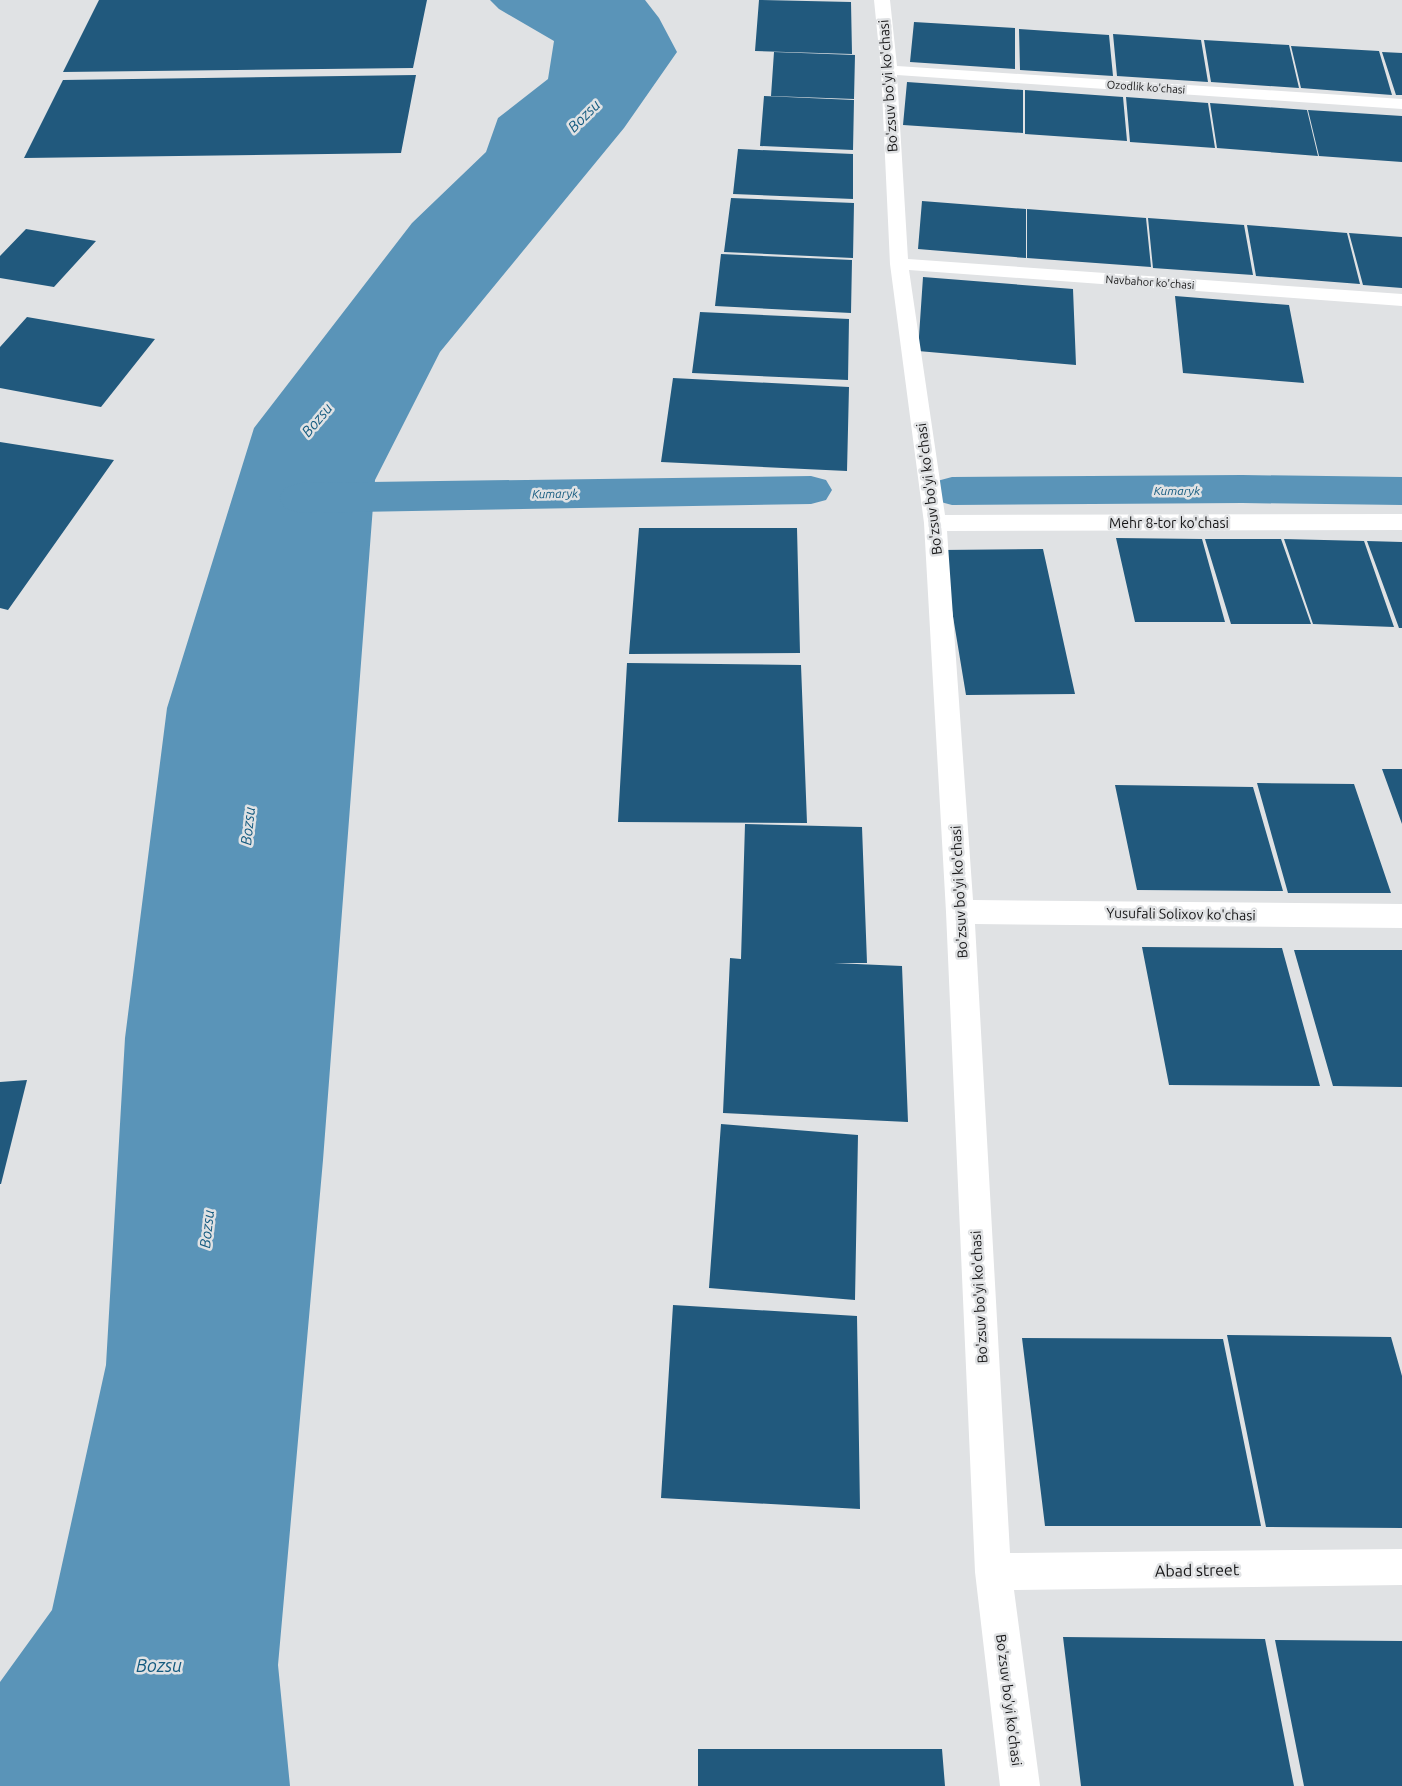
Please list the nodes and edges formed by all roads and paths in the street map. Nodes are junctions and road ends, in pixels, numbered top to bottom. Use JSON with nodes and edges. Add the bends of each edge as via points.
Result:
{"nodes":[{"id":1,"x":882,"y":0,"type":"edge"},
{"id":2,"x":889,"y":70,"type":"junction"},
{"id":3,"x":1402,"y":104,"type":"edge"},
{"id":4,"x":898,"y":264,"type":"junction"},
{"id":5,"x":1402,"y":300,"type":"edge"},
{"id":6,"x":1402,"y":522,"type":"edge"},
{"id":7,"x":935,"y":523,"type":"junction"},
{"id":8,"x":960,"y":912,"type":"junction"},
{"id":9,"x":1402,"y":916,"type":"edge"},
{"id":10,"x":1402,"y":1567,"type":"edge"},
{"id":11,"x":993,"y":1572,"type":"junction"},
{"id":12,"x":1020,"y":1786,"type":"edge"}],
"edges":[{"from":1,"to":2,"type":"street","name":"Bo'zsuv bo'yi ko'chasi"},
{"from":2,"to":3,"type":"street","name":"Ozodlik ko'chasi"},
{"from":2,"to":4,"type":"street","name":"Bo'zsuv bo'yi ko'chasi"},
{"from":4,"to":5,"type":"street","name":"Navbahor ko'chasi"},
{"from":4,"to":7,"type":"street","name":"Bo'zsuv bo'yi ko'chasi"},
{"from":6,"to":7,"type":"street","name":"Mehr 8-tor ko'chasi"},
{"from":7,"to":8,"type":"street","name":"Bo'zsuv bo'yi ko'chasi"},
{"from":8,"to":9,"type":"street","name":"Yusufali Solixov ko'chasi"},
{"from":8,"to":11,"type":"street","name":"Bo'zsuv bo'yi ko'chasi"},
{"from":10,"to":11,"type":"street","name":"Abad street"},
{"from":11,"to":12,"type":"street","name":"Bo'zsuv bo'yi ko'chasi"}]}
